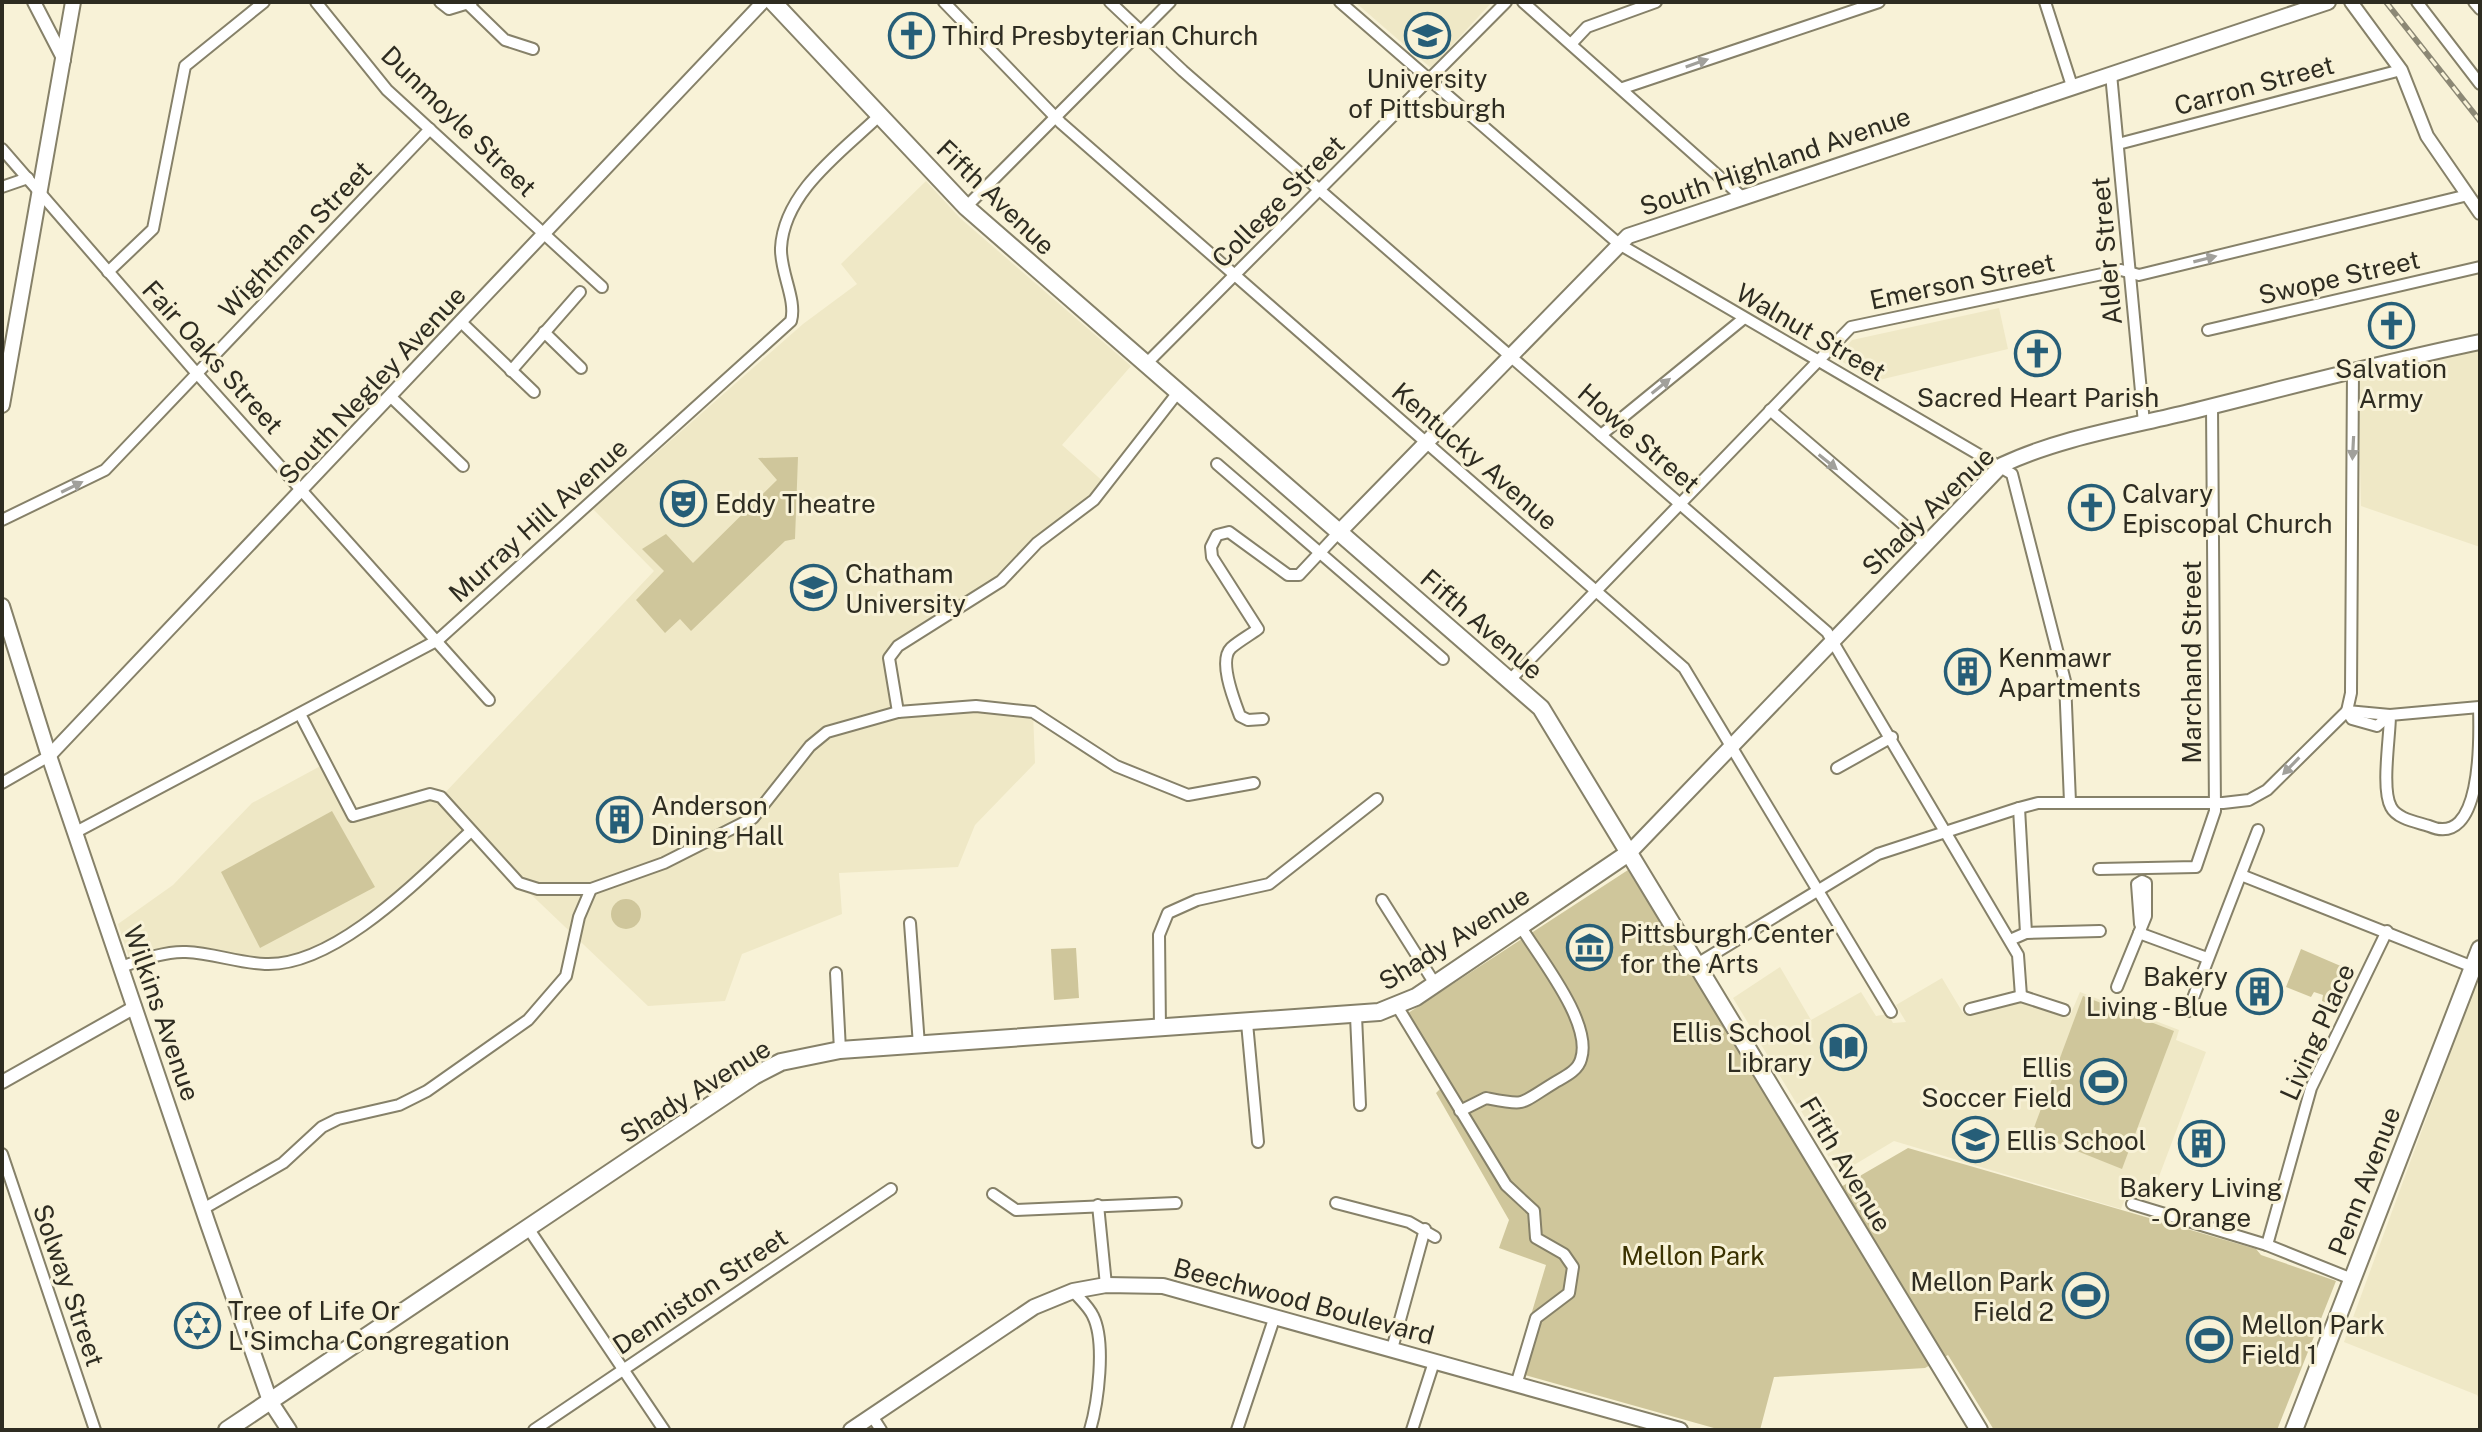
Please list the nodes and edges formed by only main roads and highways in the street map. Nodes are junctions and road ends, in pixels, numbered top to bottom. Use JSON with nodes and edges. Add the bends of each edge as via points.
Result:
{"nodes":[{"id":1,"x":73,"y":2,"type":"edge"},
{"id":2,"x":773,"y":2,"type":"edge"},
{"id":3,"x":2328,"y":2,"type":"edge"},
{"id":4,"x":2480,"y":342,"type":"edge"},
{"id":5,"x":7,"y":350,"type":"edge"},
{"id":6,"x":2,"y":405,"type":"edge"},
{"id":7,"x":1340,"y":531,"type":"junction"},
{"id":8,"x":2,"y":606,"type":"edge"},
{"id":9,"x":1630,"y":852,"type":"junction"},
{"id":10,"x":2480,"y":949,"type":"edge"},
{"id":11,"x":2476,"y":969,"type":"edge"},
{"id":12,"x":270,"y":1401,"type":"junction"},
{"id":13,"x":227,"y":1430,"type":"edge"},
{"id":14,"x":289,"y":1430,"type":"edge"},
{"id":15,"x":851,"y":1430,"type":"edge"},
{"id":16,"x":1680,"y":1430,"type":"edge"},
{"id":17,"x":1979,"y":1430,"type":"edge"},
{"id":18,"x":2294,"y":1430,"type":"edge"}],
"edges":[{"from":1,"to":5,"type":"main road"},
{"from":2,"to":7,"type":"main road","name":"Fifth Avenue","via":[[966,207]]},
{"from":3,"to":7,"type":"main road","name":"South Highland Avenue","via":[[1628,236]]},
{"from":4,"to":9,"type":"main road","name":"Shady Avenue","via":[[2144,423],[2002,465]]},
{"from":5,"to":6,"type":"main road"},
{"from":7,"to":9,"type":"main road","name":"Fifth Avenue","via":[[1548,718]]},
{"from":8,"to":12,"type":"main road","name":"Wilkins Avenue"},
{"from":9,"to":12,"type":"main road","name":"Shady Avenue","via":[[1397,1006],[1356,1016],[840,1050],[781,1062]]},
{"from":9,"to":17,"type":"main road","name":"Fifth Avenue"},
{"from":10,"to":11,"type":"main road","name":"Penn Avenue"},
{"from":11,"to":18,"type":"main road","name":"Penn Avenue"},
{"from":12,"to":13,"type":"main road","name":"Shady Avenue"},
{"from":12,"to":14,"type":"main road","name":"Wilkins Avenue"},
{"from":15,"to":16,"type":"main road","name":"Beechwood Boulevard","via":[[1034,1307],[1106,1285],[1163,1286]]}]}
